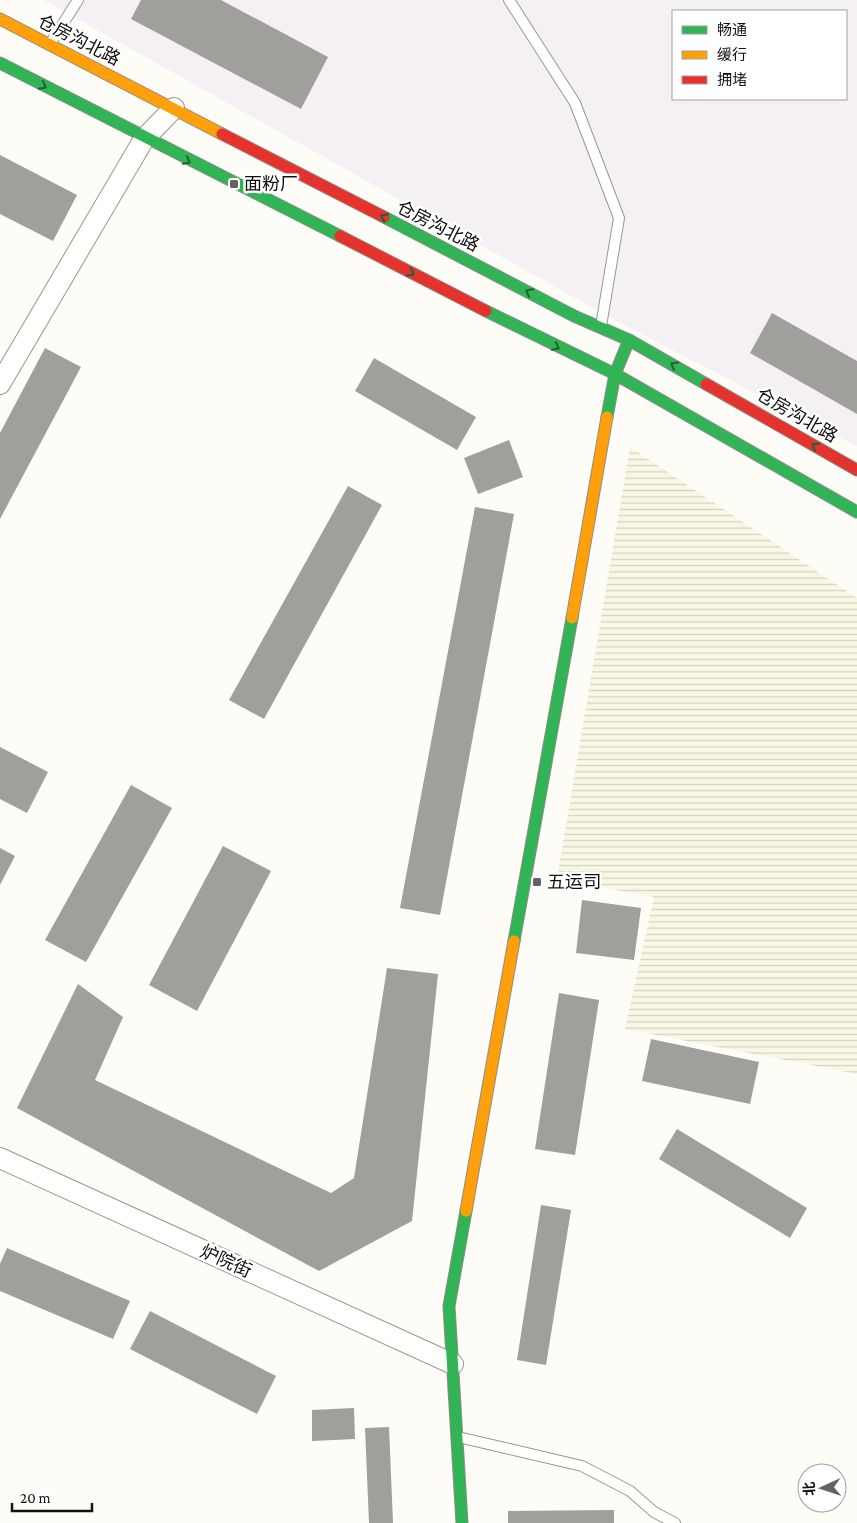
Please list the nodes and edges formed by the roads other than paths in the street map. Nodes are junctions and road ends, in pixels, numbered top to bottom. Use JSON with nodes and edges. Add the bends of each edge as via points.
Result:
{"nodes":[{"id":1,"x":509,"y":0,"type":"edge"},
{"id":2,"x":76,"y":1,"type":"edge"},
{"id":3,"x":0,"y":19,"type":"edge"},
{"id":4,"x":50,"y":45,"type":"junction"},
{"id":5,"x":0,"y":63,"type":"edge"},
{"id":6,"x":174,"y":108,"type":"junction"},
{"id":7,"x":144,"y":139,"type":"junction"},
{"id":8,"x":600,"y":327,"type":"junction"},
{"id":9,"x":629,"y":340,"type":"junction"},
{"id":10,"x":615,"y":374,"type":"junction"},
{"id":11,"x":0,"y":384,"type":"edge"},
{"id":12,"x":857,"y":470,"type":"edge"},
{"id":13,"x":857,"y":512,"type":"edge"},
{"id":14,"x":0,"y":1158,"type":"edge"},
{"id":15,"x":452,"y":1364,"type":"junction"},
{"id":16,"x":457,"y":1436,"type":"junction"},
{"id":17,"x":462,"y":1523,"type":"edge"},
{"id":18,"x":674,"y":1523,"type":"edge"}],
"edges":[{"from":1,"to":8,"type":"lane","via":[[575,104],[619,218]]},
{"from":2,"to":4,"type":"lane"},
{"from":3,"to":4,"type":"main road","name":"仓房沟北路"},
{"from":4,"to":6,"type":"main road","name":"仓房沟北路"},
{"from":5,"to":7,"type":"main road","one_way":true},
{"from":6,"to":7,"type":"street"},
{"from":8,"to":6,"type":"main road","name":"仓房沟北路","one_way":true},
{"from":7,"to":10,"type":"main road","one_way":true},
{"from":7,"to":11,"type":"street"},
{"from":8,"to":9,"type":"main road","name":"仓房沟北路"},
{"from":9,"to":10,"type":"main road"},
{"from":12,"to":9,"type":"main road","name":"仓房沟北路","one_way":true},
{"from":10,"to":13,"type":"main road"},
{"from":10,"to":15,"type":"main road","via":[[449,1306]]},
{"from":14,"to":15,"type":"street","name":"炉院街"},
{"from":15,"to":16,"type":"main road"},
{"from":16,"to":17,"type":"main road"},
{"from":16,"to":18,"type":"lane","via":[[582,1466],[630,1491],[654,1512]]}]}
